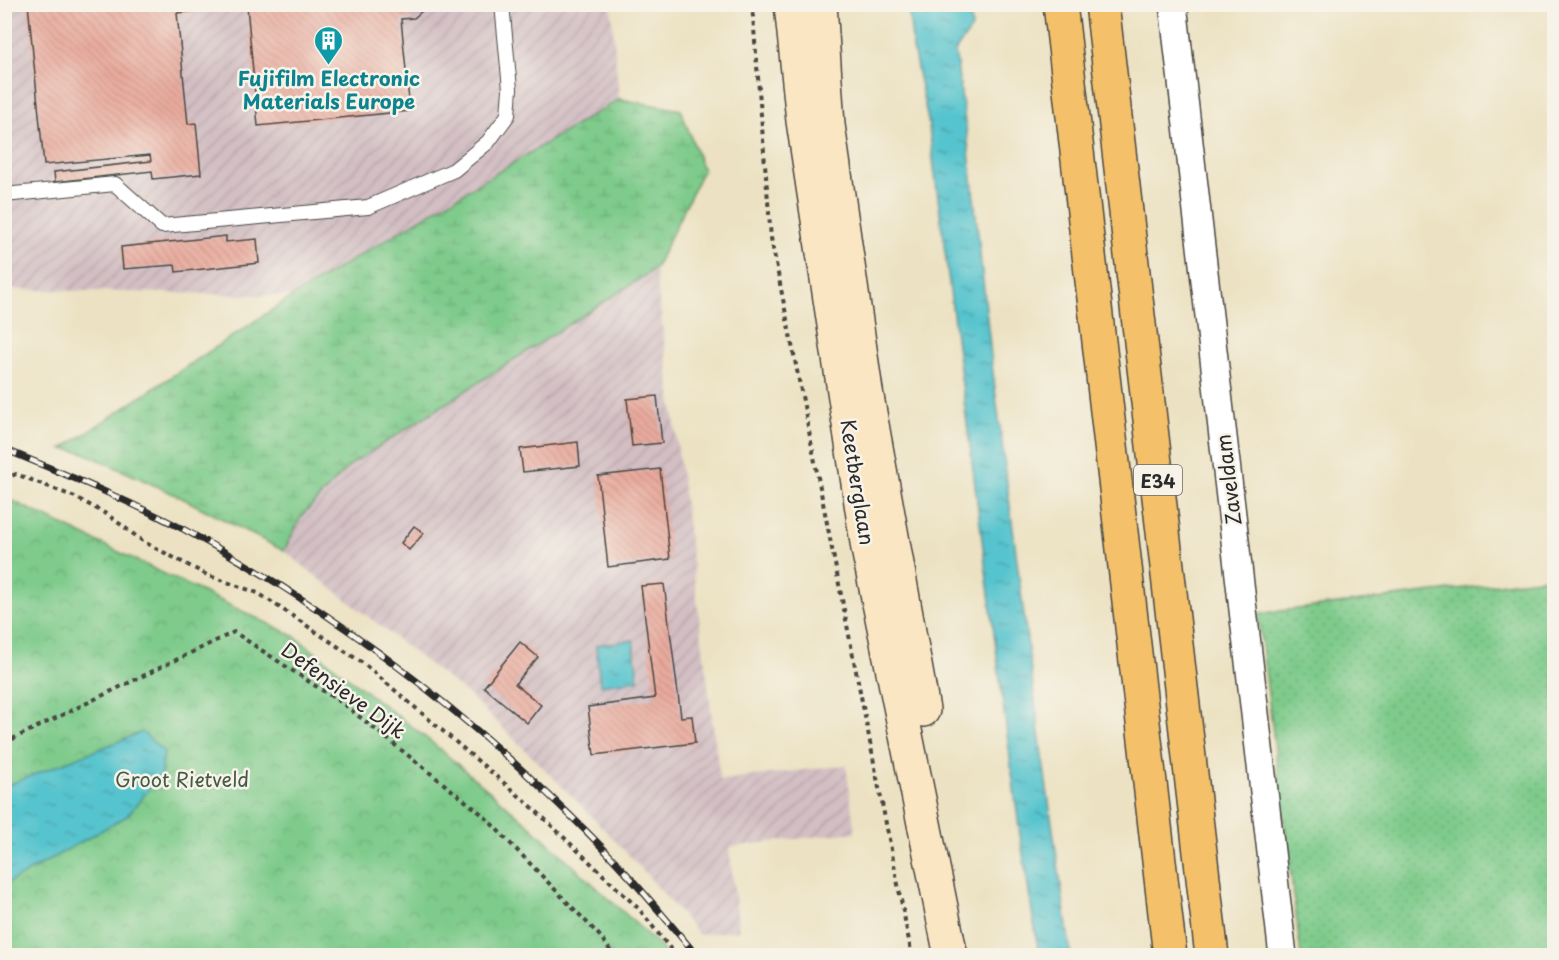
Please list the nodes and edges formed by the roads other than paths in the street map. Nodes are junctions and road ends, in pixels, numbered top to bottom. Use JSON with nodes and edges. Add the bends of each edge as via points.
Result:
{"nodes":[{"id":1,"x":502,"y":4,"type":"edge"},
{"id":2,"x":791,"y":4,"type":"edge"},
{"id":3,"x":820,"y":4,"type":"edge"},
{"id":4,"x":1060,"y":4,"type":"edge"},
{"id":5,"x":1102,"y":4,"type":"edge"},
{"id":6,"x":1173,"y":4,"type":"edge"},
{"id":7,"x":4,"y":195,"type":"edge"},
{"id":8,"x":951,"y":956,"type":"edge"},
{"id":9,"x":974,"y":956,"type":"edge"},
{"id":10,"x":1170,"y":956,"type":"edge"},
{"id":11,"x":1212,"y":956,"type":"edge"},
{"id":12,"x":1283,"y":956,"type":"edge"}],
"edges":[{"from":1,"to":7,"type":"lane","via":[[510,89],[508,115],[488,142],[454,170],[368,207],[162,226],[115,184]]},
{"from":2,"to":8,"type":"main road","name":"Keetberglaan","via":[[803,121],[868,549]]},
{"from":3,"to":9,"type":"main road","name":"Keetberglaan","via":[[828,125],[866,391],[931,753]]},
{"from":4,"to":10,"type":"highway","number":"E34"},
{"from":5,"to":11,"type":"highway","number":"E34"},
{"from":6,"to":12,"type":"street","name":"Zaveldam"}]}
